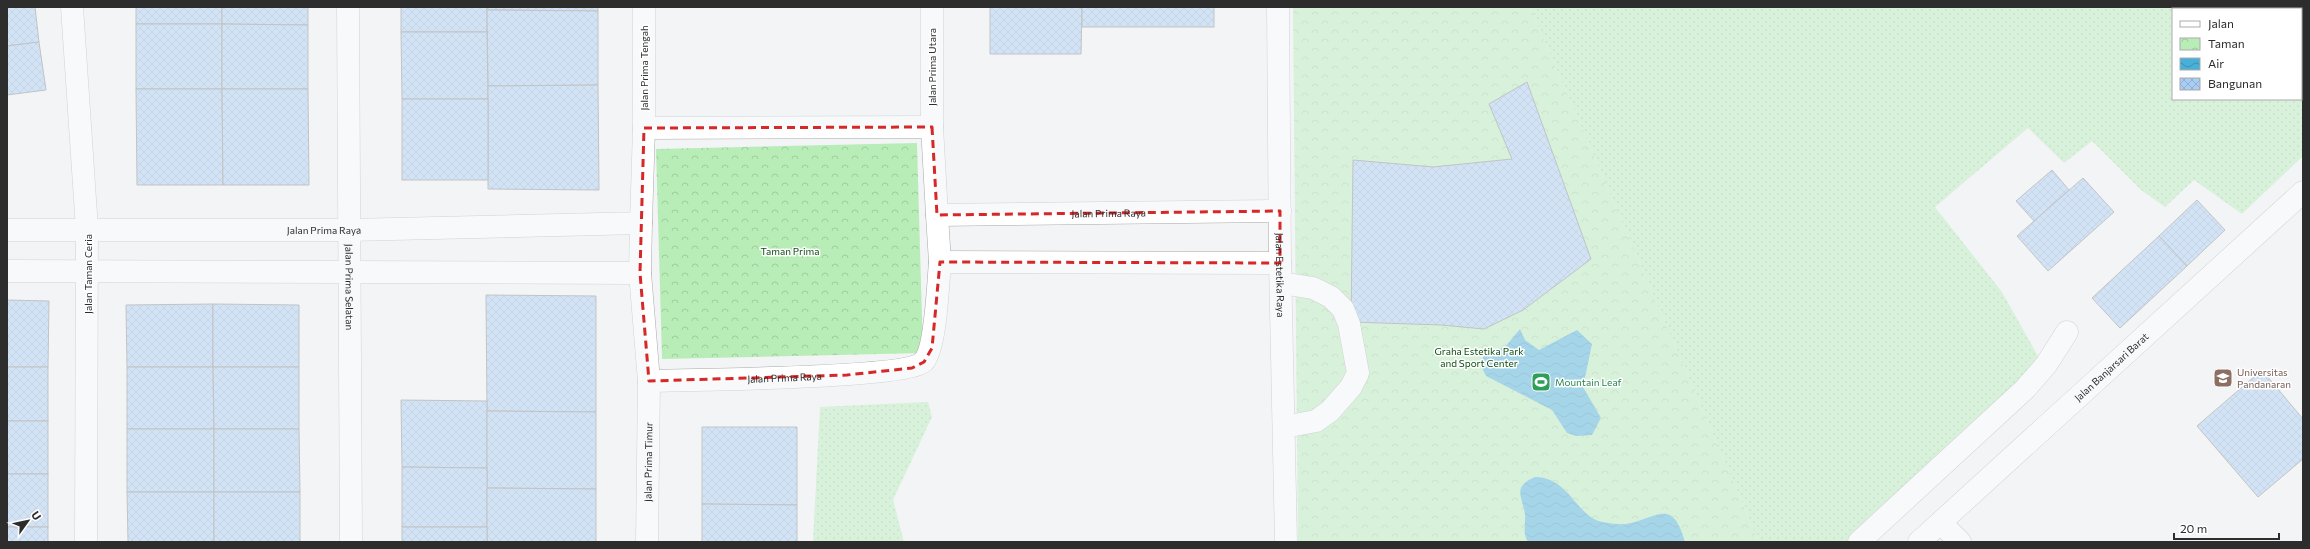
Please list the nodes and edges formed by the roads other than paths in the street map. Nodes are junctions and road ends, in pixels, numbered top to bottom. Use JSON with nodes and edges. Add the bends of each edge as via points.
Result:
{"nodes":[{"id":1,"x":72,"y":7,"type":"edge"},
{"id":2,"x":348,"y":7,"type":"edge"},
{"id":3,"x":644,"y":7,"type":"edge"},
{"id":4,"x":932,"y":7,"type":"edge"},
{"id":5,"x":1278,"y":7,"type":"edge"},
{"id":6,"x":932,"y":127,"type":"junction"},
{"id":7,"x":644,"y":128,"type":"junction"},
{"id":8,"x":2303,"y":192,"type":"edge"},
{"id":9,"x":1280,"y":211,"type":"junction"},
{"id":10,"x":937,"y":215,"type":"junction"},
{"id":11,"x":640,"y":224,"type":"junction"},
{"id":12,"x":87,"y":229,"type":"junction"},
{"id":13,"x":7,"y":230,"type":"edge"},
{"id":14,"x":350,"y":230,"type":"junction"},
{"id":15,"x":940,"y":262,"type":"junction"},
{"id":16,"x":7,"y":271,"type":"edge"},
{"id":17,"x":88,"y":271,"type":"junction"},
{"id":18,"x":350,"y":273,"type":"junction"},
{"id":19,"x":1280,"y":273,"type":"junction"},
{"id":20,"x":640,"y":274,"type":"junction"},
{"id":21,"x":2067,"y":332,"type":"dead end"},
{"id":22,"x":649,"y":381,"type":"junction"},
{"id":23,"x":1284,"y":427,"type":"junction"},
{"id":24,"x":1941,"y":523,"type":"junction"},
{"id":25,"x":86,"y":542,"type":"edge"},
{"id":26,"x":351,"y":542,"type":"edge"},
{"id":27,"x":647,"y":542,"type":"edge"},
{"id":28,"x":1286,"y":542,"type":"edge"},
{"id":29,"x":1859,"y":542,"type":"edge"},
{"id":30,"x":1919,"y":542,"type":"edge"},
{"id":31,"x":1960,"y":542,"type":"edge"}],
"edges":[{"from":1,"to":12,"type":"street","name":"Jalan Taman Ceria"},
{"from":2,"to":14,"type":"street","name":"Jalan Prima Selatan"},
{"from":3,"to":7,"type":"street","name":"Jalan Prima Tengah"},
{"from":4,"to":6,"type":"street","name":"Jalan Prima Utara"},
{"from":5,"to":9,"type":"street","name":"Jalan Estetika Raya"},
{"from":6,"to":7,"type":"street"},
{"from":6,"to":10,"type":"street","name":"Jalan Prima Raya"},
{"from":7,"to":11,"type":"street"},
{"from":8,"to":24,"type":"street","name":"Jalan Banjarsari Barat"},
{"from":9,"to":10,"type":"street","name":"Jalan Prima Raya"},
{"from":9,"to":19,"type":"street","name":"Jalan Estetika Raya"},
{"from":10,"to":15,"type":"street","name":"Jalan Prima Raya"},
{"from":11,"to":14,"type":"street","name":"Jalan Prima Raya"},
{"from":11,"to":20,"type":"street"},
{"from":12,"to":13,"type":"street","name":"Jalan Prima Raya"},
{"from":12,"to":14,"type":"street","name":"Jalan Prima Raya"},
{"from":12,"to":17,"type":"street","name":"Jalan Taman Ceria"},
{"from":14,"to":18,"type":"street","name":"Jalan Prima Selatan"},
{"from":15,"to":19,"type":"street"},
{"from":15,"to":22,"type":"street","name":"Jalan Prima Raya","via":[[932,348],[924,362],[912,368],[847,375]]},
{"from":16,"to":17,"type":"street"},
{"from":17,"to":18,"type":"street"},
{"from":17,"to":25,"type":"street","name":"Jalan Taman Ceria"},
{"from":18,"to":20,"type":"street"},
{"from":18,"to":26,"type":"street","name":"Jalan Prima Selatan"},
{"from":19,"to":23,"type":"street","name":"Jalan Estetika Raya"},
{"from":19,"to":23,"type":"street","via":[[1331,297],[1343,308],[1349,324],[1358,374],[1351,387],[1330,412],[1316,421]]},
{"from":20,"to":22,"type":"street"},
{"from":21,"to":29,"type":"street","via":[[2046,365],[2025,389]]},
{"from":22,"to":27,"type":"street","name":"Jalan Prima Timur"},
{"from":23,"to":28,"type":"street","name":"Jalan Estetika Raya"},
{"from":24,"to":30,"type":"street","name":"Jalan Banjarsari Barat"},
{"from":24,"to":31,"type":"street"}]}
